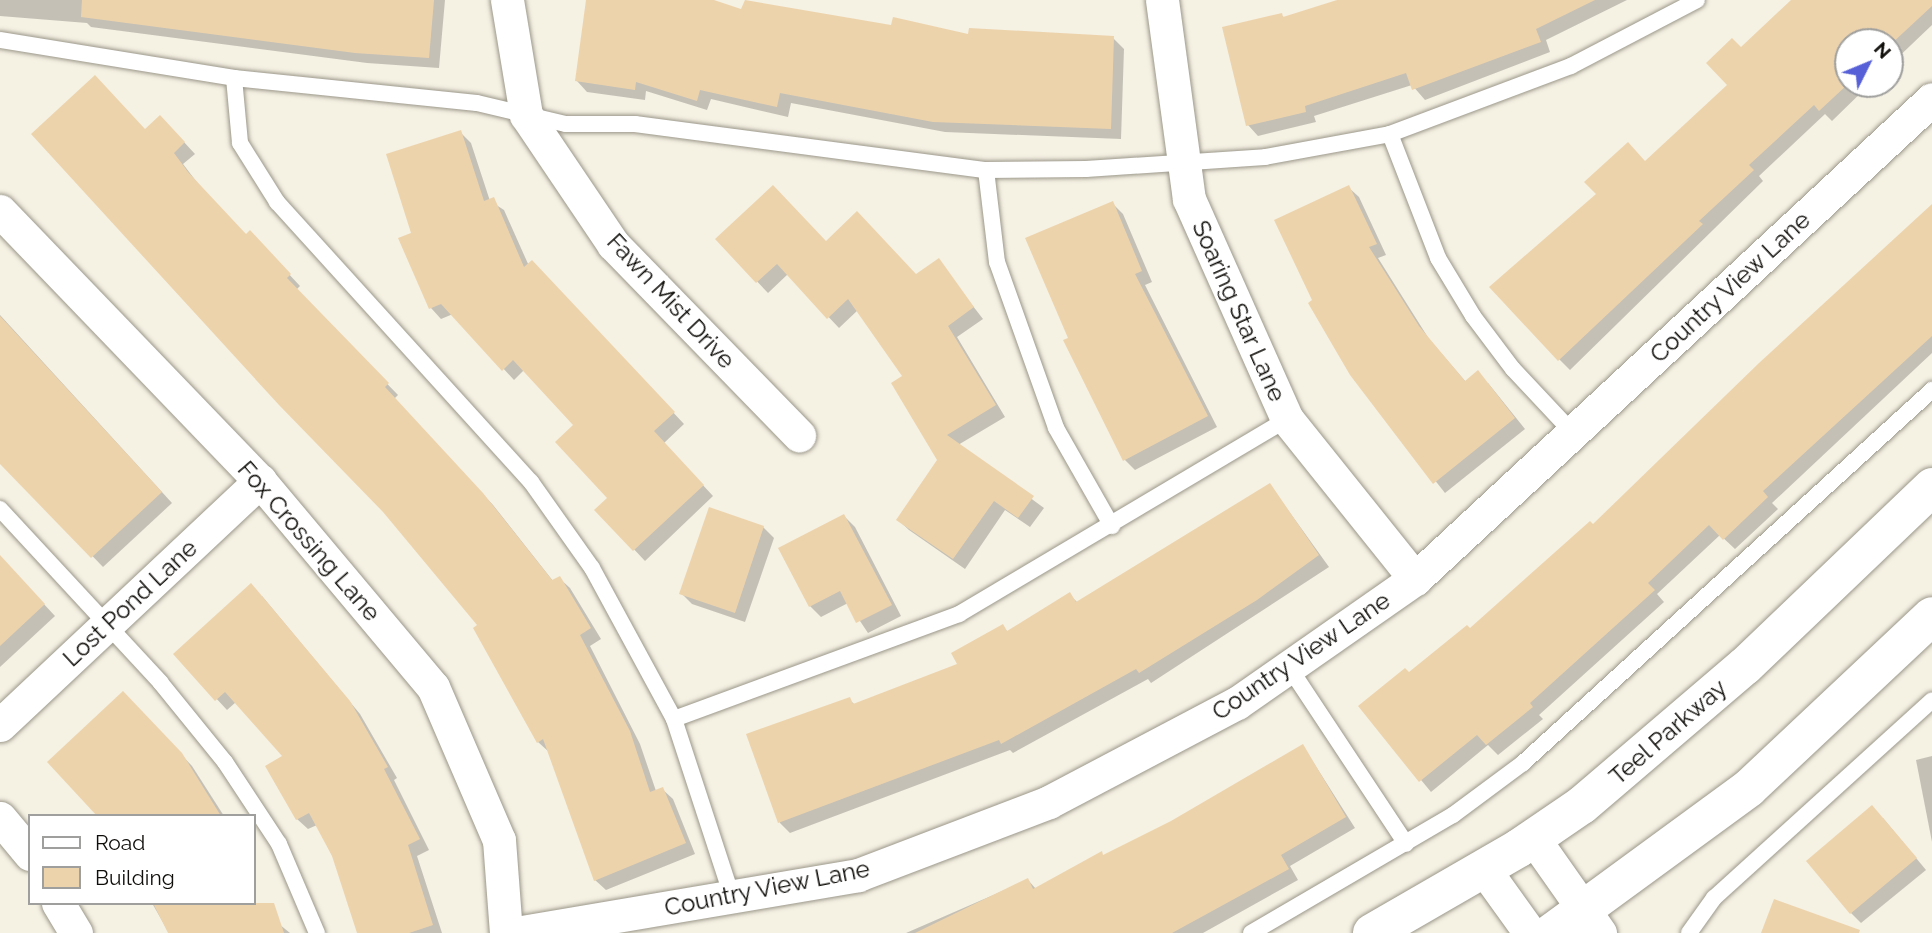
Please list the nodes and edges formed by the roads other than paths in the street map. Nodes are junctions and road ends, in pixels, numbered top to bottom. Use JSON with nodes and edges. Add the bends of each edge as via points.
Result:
{"nodes":[{"id":1,"x":507,"y":0,"type":"edge"},
{"id":2,"x":1162,"y":0,"type":"edge"},
{"id":3,"x":1697,"y":0,"type":"edge"},
{"id":4,"x":0,"y":40,"type":"edge"},
{"id":5,"x":234,"y":78,"type":"junction"},
{"id":6,"x":1932,"y":99,"type":"edge"},
{"id":7,"x":526,"y":115,"type":"junction"},
{"id":8,"x":1390,"y":134,"type":"junction"},
{"id":9,"x":1184,"y":165,"type":"junction"},
{"id":10,"x":986,"y":170,"type":"junction"},
{"id":11,"x":0,"y":211,"type":"edge"},
{"id":12,"x":1932,"y":390,"type":"edge"},
{"id":13,"x":1287,"y":419,"type":"junction"},
{"id":14,"x":1573,"y":433,"type":"junction"},
{"id":15,"x":799,"y":435,"type":"dead end"},
{"id":16,"x":260,"y":481,"type":"junction"},
{"id":17,"x":1932,"y":487,"type":"edge"},
{"id":18,"x":0,"y":509,"type":"edge"},
{"id":19,"x":1112,"y":526,"type":"junction"},
{"id":20,"x":1415,"y":579,"type":"junction"},
{"id":21,"x":1932,"y":616,"type":"edge"},
{"id":22,"x":106,"y":625,"type":"junction"},
{"id":23,"x":1289,"y":667,"type":"junction"},
{"id":24,"x":1932,"y":700,"type":"edge"},
{"id":25,"x":674,"y":719,"type":"junction"},
{"id":26,"x":0,"y":724,"type":"edge"},
{"id":27,"x":0,"y":818,"type":"edge"},
{"id":28,"x":1534,"y":839,"type":"junction"},
{"id":29,"x":1406,"y":844,"type":"junction"},
{"id":30,"x":28,"y":852,"type":"edge"},
{"id":31,"x":1484,"y":869,"type":"junction"},
{"id":32,"x":732,"y":896,"type":"junction"},
{"id":33,"x":59,"y":905,"type":"edge"},
{"id":34,"x":1592,"y":921,"type":"edge"},
{"id":35,"x":76,"y":933,"type":"edge"},
{"id":36,"x":317,"y":933,"type":"edge"},
{"id":37,"x":506,"y":933,"type":"edge"},
{"id":38,"x":516,"y":933,"type":"edge"},
{"id":39,"x":1251,"y":933,"type":"edge"},
{"id":40,"x":1372,"y":933,"type":"edge"},
{"id":41,"x":1530,"y":933,"type":"edge"},
{"id":42,"x":1551,"y":933,"type":"edge"},
{"id":43,"x":1689,"y":933,"type":"edge"}],
"edges":[{"from":1,"to":7,"type":"street","name":"Fawn Mist Drive"},
{"from":2,"to":9,"type":"street","name":"Soaring Star Lane"},
{"from":3,"to":8,"type":"lane","via":[[1571,66]]},
{"from":4,"to":5,"type":"lane"},
{"from":5,"to":7,"type":"lane","via":[[477,103]]},
{"from":5,"to":25,"type":"lane","via":[[240,143],[277,202],[531,482],[592,569]]},
{"from":6,"to":14,"type":"street","name":"Country View Lane"},
{"from":7,"to":10,"type":"lane","via":[[566,124],[635,124]]},
{"from":7,"to":15,"type":"street","name":"Fawn Mist Drive","via":[[612,244]]},
{"from":8,"to":9,"type":"lane"},
{"from":8,"to":14,"type":"lane","via":[[1438,258],[1473,316],[1513,369]]},
{"from":9,"to":10,"type":"lane"},
{"from":9,"to":13,"type":"street","name":"Soaring Star Lane","via":[[1189,199]]},
{"from":10,"to":19,"type":"lane","via":[[997,262],[1056,428]]},
{"from":11,"to":16,"type":"street","name":"Fox Crossing Lane"},
{"from":12,"to":29,"type":"lane","via":[[1523,763]]},
{"from":13,"to":19,"type":"lane"},
{"from":13,"to":20,"type":"street","name":"Soaring Star Lane"},
{"from":14,"to":20,"type":"street","name":"Country View Lane"},
{"from":16,"to":22,"type":"street","name":"Lost Pond Lane"},
{"from":16,"to":37,"type":"street","name":"Fox Crossing Lane","via":[[433,687],[499,840]]},
{"from":17,"to":28,"type":"main road","name":"Teel Parkway","via":[[1745,666],[1582,805]]},
{"from":18,"to":22,"type":"lane"},
{"from":19,"to":25,"type":"lane","via":[[959,614]]},
{"from":20,"to":23,"type":"street","name":"Country View Lane"},
{"from":21,"to":34,"type":"main road","via":[[1749,788]]},
{"from":22,"to":26,"type":"street","name":"Lost Pond Lane"},
{"from":22,"to":36,"type":"lane","via":[[225,762],[279,844]]},
{"from":23,"to":29,"type":"lane"},
{"from":23,"to":32,"type":"street","name":"Country View Lane","via":[[1237,703],[1049,802],[858,875]]},
{"from":24,"to":43,"type":"lane","via":[[1714,898]]},
{"from":25,"to":32,"type":"lane"},
{"from":27,"to":30,"type":"street"},
{"from":28,"to":31,"type":"main road","name":"Teel Parkway"},
{"from":28,"to":34,"type":"street"},
{"from":29,"to":39,"type":"lane"},
{"from":31,"to":40,"type":"main road","name":"Teel Parkway"},
{"from":31,"to":41,"type":"street"},
{"from":32,"to":38,"type":"street","name":"Country View Lane"},
{"from":33,"to":35,"type":"street"},
{"from":34,"to":42,"type":"main road"}]}
